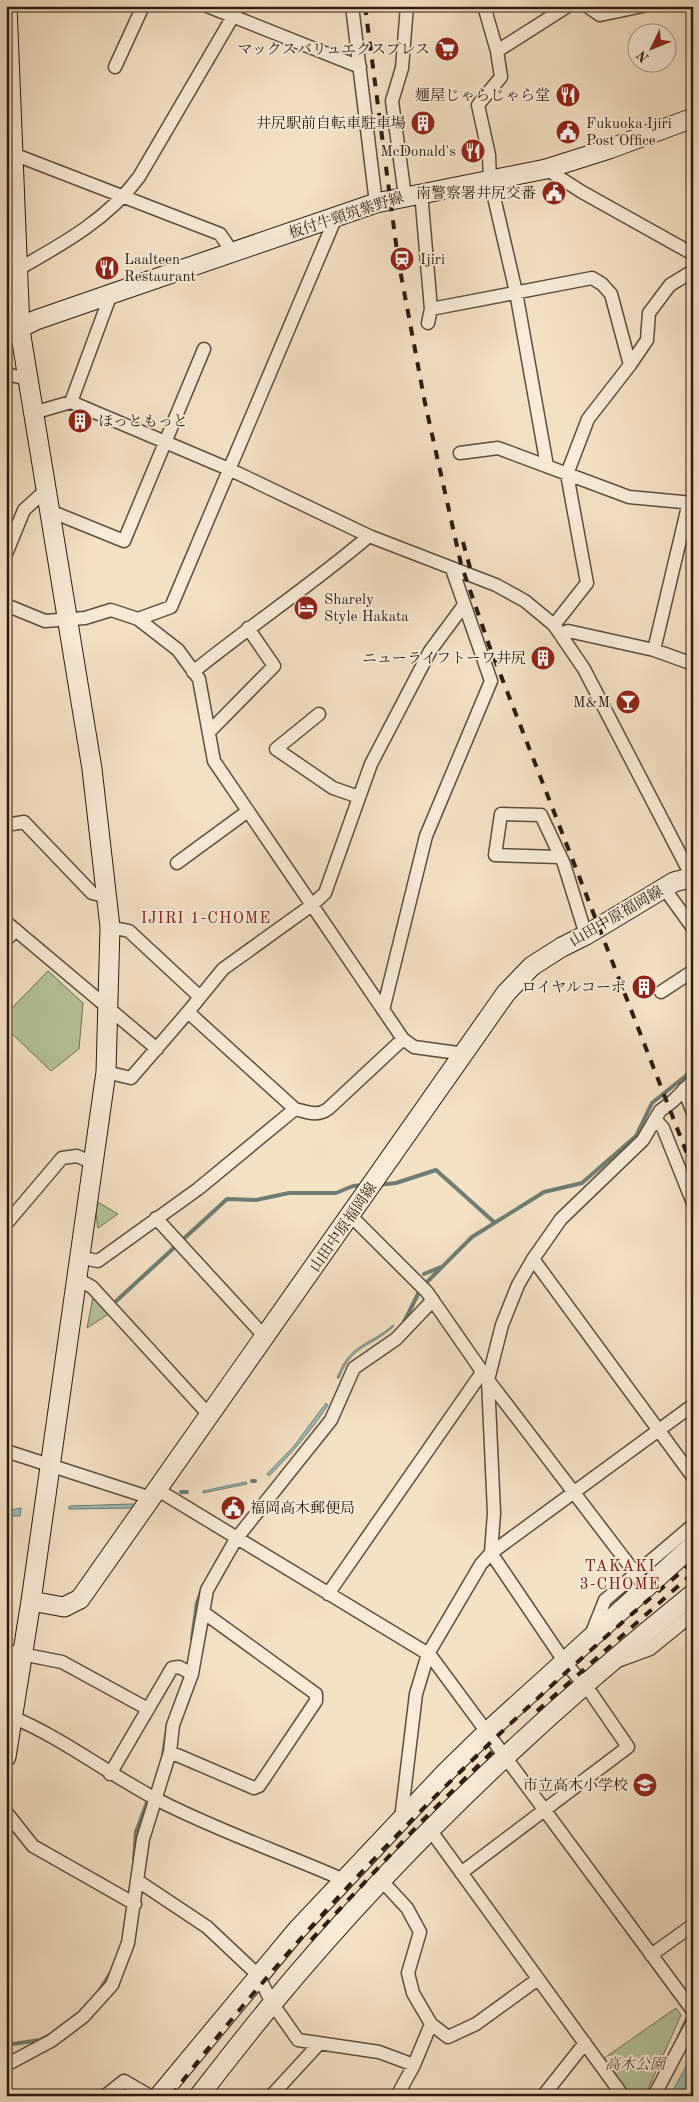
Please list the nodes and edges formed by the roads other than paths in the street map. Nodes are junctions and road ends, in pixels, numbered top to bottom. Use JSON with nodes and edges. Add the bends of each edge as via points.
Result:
{"nodes":[{"id":1,"x":7,"y":6,"type":"edge"},
{"id":2,"x":143,"y":6,"type":"edge"},
{"id":3,"x":207,"y":6,"type":"edge"},
{"id":4,"x":352,"y":6,"type":"edge"},
{"id":5,"x":407,"y":6,"type":"edge"},
{"id":6,"x":484,"y":6,"type":"edge"},
{"id":7,"x":568,"y":6,"type":"edge"},
{"id":8,"x":588,"y":6,"type":"edge"},
{"id":9,"x":643,"y":6,"type":"edge"},
{"id":10,"x":236,"y":12,"type":"edge"},
{"id":11,"x":7,"y":38,"type":"edge"},
{"id":12,"x":497,"y":51,"type":"junction"},
{"id":13,"x":115,"y":67,"type":"dead end"},
{"id":14,"x":360,"y":67,"type":"junction"},
{"id":15,"x":693,"y":118,"type":"edge"},
{"id":16,"x":9,"y":152,"type":"edge"},
{"id":17,"x":546,"y":169,"type":"junction"},
{"id":18,"x":490,"y":180,"type":"junction"},
{"id":19,"x":413,"y":194,"type":"junction"},
{"id":20,"x":124,"y":197,"type":"junction"},
{"id":21,"x":376,"y":203,"type":"junction"},
{"id":22,"x":336,"y":217,"type":"junction"},
{"id":23,"x":233,"y":253,"type":"junction"},
{"id":24,"x":693,"y":254,"type":"edge"},
{"id":25,"x":693,"y":271,"type":"edge"},
{"id":26,"x":12,"y":273,"type":"edge"},
{"id":27,"x":516,"y":292,"type":"junction"},
{"id":28,"x":111,"y":294,"type":"junction"},
{"id":29,"x":432,"y":308,"type":"junction"},
{"id":30,"x":428,"y":323,"type":"dead end"},
{"id":31,"x":13,"y":332,"type":"edge"},
{"id":32,"x":204,"y":349,"type":"dead end"},
{"id":33,"x":630,"y":365,"type":"junction"},
{"id":34,"x":6,"y":374,"type":"edge"},
{"id":35,"x":28,"y":379,"type":"junction"},
{"id":36,"x":71,"y":402,"type":"junction"},
{"id":37,"x":33,"y":413,"type":"junction"},
{"id":38,"x":167,"y":443,"type":"junction"},
{"id":39,"x":460,"y":454,"type":"dead end"},
{"id":40,"x":547,"y":466,"type":"junction"},
{"id":41,"x":231,"y":470,"type":"junction"},
{"id":42,"x":568,"y":474,"type":"junction"},
{"id":43,"x":46,"y":490,"type":"junction"},
{"id":44,"x":691,"y":503,"type":"edge"},
{"id":45,"x":50,"y":511,"type":"junction"},
{"id":46,"x":369,"y":536,"type":"junction"},
{"id":47,"x":6,"y":554,"type":"edge"},
{"id":48,"x":452,"y":568,"type":"junction"},
{"id":49,"x":6,"y":605,"type":"edge"},
{"id":50,"x":464,"y":605,"type":"junction"},
{"id":51,"x":138,"y":619,"type":"junction"},
{"id":52,"x":69,"y":620,"type":"junction"},
{"id":53,"x":248,"y":628,"type":"junction"},
{"id":54,"x":557,"y":630,"type":"junction"},
{"id":55,"x":654,"y":650,"type":"junction"},
{"id":56,"x":693,"y":664,"type":"edge"},
{"id":57,"x":193,"y":672,"type":"junction"},
{"id":58,"x":318,"y":714,"type":"dead end"},
{"id":59,"x":209,"y":732,"type":"junction"},
{"id":60,"x":359,"y":798,"type":"junction"},
{"id":61,"x":248,"y":811,"type":"junction"},
{"id":62,"x":6,"y":825,"type":"edge"},
{"id":63,"x":560,"y":857,"type":"junction"},
{"id":64,"x":177,"y":863,"type":"dead end"},
{"id":65,"x":693,"y":877,"type":"edge"},
{"id":66,"x":664,"y":888,"type":"junction"},
{"id":67,"x":108,"y":897,"type":"junction"},
{"id":68,"x":312,"y":905,"type":"junction"},
{"id":69,"x":11,"y":926,"type":"edge"},
{"id":70,"x":110,"y":927,"type":"junction"},
{"id":71,"x":693,"y":928,"type":"edge"},
{"id":72,"x":586,"y":935,"type":"junction"},
{"id":73,"x":6,"y":940,"type":"edge"},
{"id":74,"x":693,"y":971,"type":"edge"},
{"id":75,"x":661,"y":992,"type":"dead end"},
{"id":76,"x":200,"y":997,"type":"junction"},
{"id":77,"x":109,"y":1008,"type":"junction"},
{"id":78,"x":383,"y":1010,"type":"junction"},
{"id":79,"x":188,"y":1012,"type":"junction"},
{"id":80,"x":403,"y":1039,"type":"junction"},
{"id":81,"x":157,"y":1049,"type":"junction"},
{"id":82,"x":465,"y":1054,"type":"junction"},
{"id":83,"x":106,"y":1072,"type":"junction"},
{"id":84,"x":688,"y":1085,"type":"edge"},
{"id":85,"x":295,"y":1108,"type":"junction"},
{"id":86,"x":693,"y":1113,"type":"edge"},
{"id":87,"x":656,"y":1119,"type":"junction"},
{"id":88,"x":93,"y":1163,"type":"junction"},
{"id":89,"x":693,"y":1203,"type":"edge"},
{"id":90,"x":350,"y":1215,"type":"junction"},
{"id":91,"x":156,"y":1218,"type":"junction"},
{"id":92,"x":6,"y":1224,"type":"edge"},
{"id":93,"x":78,"y":1257,"type":"junction"},
{"id":94,"x":533,"y":1259,"type":"junction"},
{"id":95,"x":76,"y":1278,"type":"junction"},
{"id":96,"x":430,"y":1296,"type":"junction"},
{"id":97,"x":265,"y":1336,"type":"junction"},
{"id":98,"x":486,"y":1375,"type":"junction"},
{"id":99,"x":693,"y":1405,"type":"edge"},
{"id":100,"x":210,"y":1416,"type":"junction"},
{"id":101,"x":658,"y":1430,"type":"junction"},
{"id":102,"x":6,"y":1451,"type":"edge"},
{"id":103,"x":49,"y":1465,"type":"junction"},
{"id":104,"x":693,"y":1476,"type":"edge"},
{"id":105,"x":575,"y":1493,"type":"junction"},
{"id":106,"x":155,"y":1494,"type":"junction"},
{"id":107,"x":693,"y":1525,"type":"edge"},
{"id":108,"x":232,"y":1537,"type":"junction"},
{"id":109,"x":693,"y":1545,"type":"edge"},
{"id":110,"x":491,"y":1553,"type":"junction"},
{"id":111,"x":636,"y":1574,"type":"junction"},
{"id":112,"x":328,"y":1594,"type":"junction"},
{"id":113,"x":693,"y":1594,"type":"edge"},
{"id":114,"x":31,"y":1600,"type":"junction"},
{"id":115,"x":203,"y":1612,"type":"junction"},
{"id":116,"x":693,"y":1614,"type":"edge"},
{"id":117,"x":590,"y":1638,"type":"junction"},
{"id":118,"x":14,"y":1653,"type":"edge"},
{"id":119,"x":428,"y":1654,"type":"junction"},
{"id":120,"x":564,"y":1661,"type":"junction"},
{"id":121,"x":607,"y":1664,"type":"junction"},
{"id":122,"x":186,"y":1671,"type":"junction"},
{"id":123,"x":584,"y":1685,"type":"junction"},
{"id":124,"x":148,"y":1709,"type":"junction"},
{"id":125,"x":12,"y":1717,"type":"junction"},
{"id":126,"x":488,"y":1731,"type":"junction"},
{"id":127,"x":7,"y":1746,"type":"edge"},
{"id":128,"x":170,"y":1752,"type":"junction"},
{"id":129,"x":505,"y":1757,"type":"junction"},
{"id":130,"x":110,"y":1774,"type":"junction"},
{"id":131,"x":150,"y":1796,"type":"junction"},
{"id":132,"x":543,"y":1809,"type":"junction"},
{"id":133,"x":6,"y":1812,"type":"edge"},
{"id":134,"x":401,"y":1819,"type":"junction"},
{"id":135,"x":430,"y":1831,"type":"junction"},
{"id":136,"x":461,"y":1873,"type":"junction"},
{"id":137,"x":344,"y":1880,"type":"junction"},
{"id":138,"x":138,"y":1881,"type":"junction"},
{"id":139,"x":382,"y":1881,"type":"junction"},
{"id":140,"x":131,"y":1902,"type":"junction"},
{"id":141,"x":693,"y":1925,"type":"edge"},
{"id":142,"x":651,"y":1955,"type":"junction"},
{"id":143,"x":258,"y":1975,"type":"junction"},
{"id":144,"x":538,"y":1979,"type":"junction"},
{"id":145,"x":272,"y":2003,"type":"junction"},
{"id":146,"x":693,"y":2012,"type":"edge"},
{"id":147,"x":693,"y":2022,"type":"edge"},
{"id":148,"x":431,"y":2024,"type":"junction"},
{"id":149,"x":585,"y":2043,"type":"junction"},
{"id":150,"x":318,"y":2045,"type":"junction"},
{"id":151,"x":6,"y":2065,"type":"edge"},
{"id":152,"x":414,"y":2065,"type":"junction"},
{"id":153,"x":105,"y":2096,"type":"edge"},
{"id":154,"x":150,"y":2096,"type":"edge"},
{"id":155,"x":159,"y":2096,"type":"edge"},
{"id":156,"x":199,"y":2096,"type":"edge"},
{"id":157,"x":272,"y":2096,"type":"edge"},
{"id":158,"x":397,"y":2096,"type":"edge"},
{"id":159,"x":543,"y":2096,"type":"edge"},
{"id":160,"x":623,"y":2096,"type":"edge"},
{"id":161,"x":654,"y":2096,"type":"edge"}],
"edges":[{"from":1,"to":11,"type":"street"},
{"from":2,"to":13,"type":"street"},
{"from":3,"to":10,"type":"street"},
{"from":4,"to":14,"type":"street"},
{"from":5,"to":19,"type":"street","via":[[402,68],[392,101]]},
{"from":6,"to":12,"type":"street"},
{"from":7,"to":12,"type":"street"},
{"from":8,"to":9,"type":"street","via":[[600,15]]},
{"from":10,"to":14,"type":"street"},
{"from":10,"to":20,"type":"street"},
{"from":11,"to":16,"type":"street"},
{"from":12,"to":18,"type":"street","via":[[501,77],[478,105],[489,155]]},
{"from":14,"to":21,"type":"street"},
{"from":15,"to":17,"type":"street","name":"板付牛頸筑紫野線"},
{"from":16,"to":20,"type":"street"},
{"from":16,"to":26,"type":"street"},
{"from":17,"to":18,"type":"street","name":"板付牛頸筑紫野線"},
{"from":17,"to":24,"type":"street"},
{"from":18,"to":19,"type":"street","name":"板付牛頸筑紫野線"},
{"from":18,"to":27,"type":"street"},
{"from":19,"to":21,"type":"street","name":"板付牛頸筑紫野線"},
{"from":19,"to":29,"type":"street"},
{"from":20,"to":23,"type":"street","via":[[220,234]]},
{"from":20,"to":26,"type":"street","via":[[80,233]]},
{"from":21,"to":22,"type":"street","name":"板付牛頸筑紫野線"},
{"from":22,"to":23,"type":"street","name":"板付牛頸筑紫野線"},
{"from":22,"to":41,"type":"street"},
{"from":23,"to":28,"type":"street","name":"板付牛頸筑紫野線"},
{"from":25,"to":33,"type":"street","via":[[670,285],[649,313],[647,340]]},
{"from":26,"to":31,"type":"street"},
{"from":27,"to":29,"type":"street"},
{"from":27,"to":33,"type":"street","via":[[592,278],[602,284],[611,294]]},
{"from":27,"to":40,"type":"street"},
{"from":28,"to":31,"type":"street","name":"板付牛頸筑紫野線","via":[[36,320]]},
{"from":28,"to":36,"type":"street"},
{"from":29,"to":30,"type":"street"},
{"from":31,"to":35,"type":"street"},
{"from":32,"to":38,"type":"street"},
{"from":33,"to":42,"type":"street","via":[[588,419]]},
{"from":34,"to":35,"type":"street"},
{"from":35,"to":37,"type":"street"},
{"from":36,"to":37,"type":"street"},
{"from":36,"to":38,"type":"street"},
{"from":37,"to":43,"type":"street"},
{"from":38,"to":41,"type":"street"},
{"from":38,"to":45,"type":"street","via":[[124,541]]},
{"from":39,"to":40,"type":"street","via":[[498,448]]},
{"from":40,"to":42,"type":"street"},
{"from":41,"to":46,"type":"street"},
{"from":41,"to":51,"type":"street","via":[[171,607]]},
{"from":42,"to":44,"type":"street","via":[[629,497]]},
{"from":42,"to":54,"type":"street","via":[[587,583]]},
{"from":43,"to":45,"type":"street"},
{"from":43,"to":47,"type":"street","via":[[24,510]]},
{"from":44,"to":55,"type":"street"},
{"from":45,"to":52,"type":"street"},
{"from":46,"to":48,"type":"street"},
{"from":46,"to":53,"type":"street","via":[[327,572]]},
{"from":48,"to":50,"type":"street"},
{"from":48,"to":54,"type":"street","via":[[496,585],[525,601]]},
{"from":49,"to":52,"type":"street","via":[[45,621]]},
{"from":50,"to":60,"type":"street","via":[[430,651],[371,764]]},
{"from":50,"to":78,"type":"street","via":[[491,681],[426,836]]},
{"from":51,"to":52,"type":"street","via":[[110,610]]},
{"from":51,"to":57,"type":"street","via":[[178,650]]},
{"from":52,"to":67,"type":"street"},
{"from":53,"to":57,"type":"street"},
{"from":53,"to":59,"type":"street","via":[[274,666]]},
{"from":54,"to":55,"type":"street"},
{"from":54,"to":65,"type":"street","via":[[584,669]]},
{"from":55,"to":56,"type":"street"},
{"from":57,"to":59,"type":"street","via":[[199,679]]},
{"from":58,"to":60,"type":"street","via":[[276,749],[333,788]]},
{"from":59,"to":61,"type":"street","via":[[214,761]]},
{"from":60,"to":68,"type":"street","via":[[325,892]]},
{"from":61,"to":64,"type":"street"},
{"from":61,"to":68,"type":"street"},
{"from":62,"to":67,"type":"street","via":[[24,822],[92,893]]},
{"from":63,"to":63,"type":"street","via":[[541,815],[502,814],[495,855]]},
{"from":63,"to":72,"type":"street"},
{"from":65,"to":66,"type":"street","name":"山田中原福岡線"},
{"from":66,"to":71,"type":"street"},
{"from":66,"to":72,"type":"street","name":"山田中原福岡線"},
{"from":67,"to":70,"type":"street"},
{"from":68,"to":76,"type":"street","via":[[223,969]]},
{"from":68,"to":78,"type":"street"},
{"from":69,"to":73,"type":"street"},
{"from":69,"to":77,"type":"street"},
{"from":70,"to":76,"type":"street","via":[[129,931]]},
{"from":70,"to":77,"type":"street"},
{"from":72,"to":82,"type":"street","name":"山田中原福岡線","via":[[532,966],[506,993]]},
{"from":74,"to":75,"type":"street"},
{"from":76,"to":79,"type":"street"},
{"from":77,"to":81,"type":"street"},
{"from":77,"to":83,"type":"street"},
{"from":78,"to":80,"type":"street"},
{"from":79,"to":81,"type":"street"},
{"from":79,"to":85,"type":"street"},
{"from":80,"to":82,"type":"street","via":[[414,1047]]},
{"from":80,"to":85,"type":"street","via":[[328,1110],[312,1114]]},
{"from":81,"to":83,"type":"street","via":[[131,1078]]},
{"from":82,"to":90,"type":"street","name":"山田中原福岡線"},
{"from":83,"to":88,"type":"street"},
{"from":84,"to":86,"type":"street"},
{"from":84,"to":87,"type":"street","via":[[660,1111]]},
{"from":85,"to":91,"type":"street","via":[[198,1189]]},
{"from":87,"to":89,"type":"street","via":[[663,1128]]},
{"from":87,"to":94,"type":"street","via":[[643,1140],[561,1219]]},
{"from":88,"to":92,"type":"street","via":[[77,1156],[62,1158]]},
{"from":88,"to":93,"type":"street"},
{"from":90,"to":96,"type":"street"},
{"from":90,"to":97,"type":"street","name":"山田中原福岡線"},
{"from":91,"to":93,"type":"street","via":[[98,1261]]},
{"from":91,"to":97,"type":"street"},
{"from":93,"to":95,"type":"street"},
{"from":94,"to":98,"type":"street","via":[[518,1285]]},
{"from":94,"to":101,"type":"street"},
{"from":95,"to":100,"type":"street","via":[[92,1287]]},
{"from":95,"to":103,"type":"street"},
{"from":96,"to":98,"type":"street"},
{"from":96,"to":108,"type":"street","via":[[396,1339],[354,1368],[331,1420]]},
{"from":97,"to":100,"type":"street","name":"山田中原福岡線"},
{"from":98,"to":105,"type":"street"},
{"from":98,"to":110,"type":"street","via":[[494,1513]]},
{"from":98,"to":112,"type":"street"},
{"from":99,"to":101,"type":"street"},
{"from":100,"to":106,"type":"street","name":"山田中原福岡線"},
{"from":101,"to":104,"type":"street"},
{"from":101,"to":105,"type":"street"},
{"from":102,"to":103,"type":"street"},
{"from":103,"to":106,"type":"street"},
{"from":103,"to":114,"type":"street"},
{"from":105,"to":110,"type":"street"},
{"from":105,"to":111,"type":"street"},
{"from":106,"to":108,"type":"street"},
{"from":106,"to":114,"type":"street","name":"山田中原福岡線","via":[[80,1599],[64,1607]]},
{"from":107,"to":111,"type":"street"},
{"from":108,"to":112,"type":"street"},
{"from":108,"to":115,"type":"street","via":[[207,1590]]},
{"from":109,"to":117,"type":"street"},
{"from":110,"to":119,"type":"street","via":[[481,1564]]},
{"from":110,"to":120,"type":"street"},
{"from":111,"to":117,"type":"street","via":[[605,1600]]},
{"from":112,"to":119,"type":"street"},
{"from":113,"to":121,"type":"street"},
{"from":114,"to":118,"type":"street"},
{"from":115,"to":122,"type":"street"},
{"from":115,"to":128,"type":"street","via":[[316,1694],[316,1701],[259,1786],[254,1788]]},
{"from":116,"to":121,"type":"street","via":[[650,1649]]},
{"from":117,"to":120,"type":"street"},
{"from":118,"to":124,"type":"street","via":[[62,1662]]},
{"from":118,"to":125,"type":"street"},
{"from":119,"to":126,"type":"street"},
{"from":119,"to":134,"type":"street","via":[[416,1694]]},
{"from":120,"to":123,"type":"street"},
{"from":120,"to":126,"type":"street"},
{"from":121,"to":123,"type":"street"},
{"from":122,"to":124,"type":"street","via":[[172,1668]]},
{"from":122,"to":128,"type":"street"},
{"from":123,"to":129,"type":"street"},
{"from":123,"to":132,"type":"street","via":[[628,1747]]},
{"from":124,"to":130,"type":"street"},
{"from":125,"to":127,"type":"street"},
{"from":125,"to":130,"type":"street"},
{"from":126,"to":129,"type":"street"},
{"from":126,"to":134,"type":"street"},
{"from":128,"to":131,"type":"street"},
{"from":129,"to":132,"type":"street"},
{"from":129,"to":135,"type":"street"},
{"from":130,"to":131,"type":"street"},
{"from":131,"to":137,"type":"street"},
{"from":131,"to":138,"type":"street"},
{"from":132,"to":136,"type":"street"},
{"from":132,"to":142,"type":"street"},
{"from":133,"to":140,"type":"street","via":[[33,1846]]},
{"from":134,"to":137,"type":"street"},
{"from":135,"to":136,"type":"street"},
{"from":135,"to":139,"type":"street"},
{"from":136,"to":144,"type":"street"},
{"from":137,"to":143,"type":"street"},
{"from":138,"to":140,"type":"street"},
{"from":138,"to":143,"type":"street","via":[[207,1927]]},
{"from":139,"to":145,"type":"street"},
{"from":139,"to":148,"type":"street","via":[[407,1908],[420,1932],[408,1973],[413,1993]]},
{"from":140,"to":151,"type":"street","via":[[128,1943],[112,1986],[59,2035]]},
{"from":141,"to":142,"type":"street"},
{"from":142,"to":146,"type":"street"},
{"from":143,"to":145,"type":"street"},
{"from":143,"to":155,"type":"street"},
{"from":144,"to":148,"type":"street","via":[[476,2024],[448,2038]]},
{"from":144,"to":149,"type":"street"},
{"from":145,"to":150,"type":"street","via":[[298,2040]]},
{"from":145,"to":156,"type":"street"},
{"from":147,"to":161,"type":"street"},
{"from":148,"to":152,"type":"street"},
{"from":149,"to":159,"type":"street"},
{"from":149,"to":160,"type":"street"},
{"from":150,"to":152,"type":"street","via":[[379,2052]]},
{"from":150,"to":157,"type":"street"},
{"from":152,"to":158,"type":"street"},
{"from":153,"to":154,"type":"street","via":[[124,2081]]}]}
